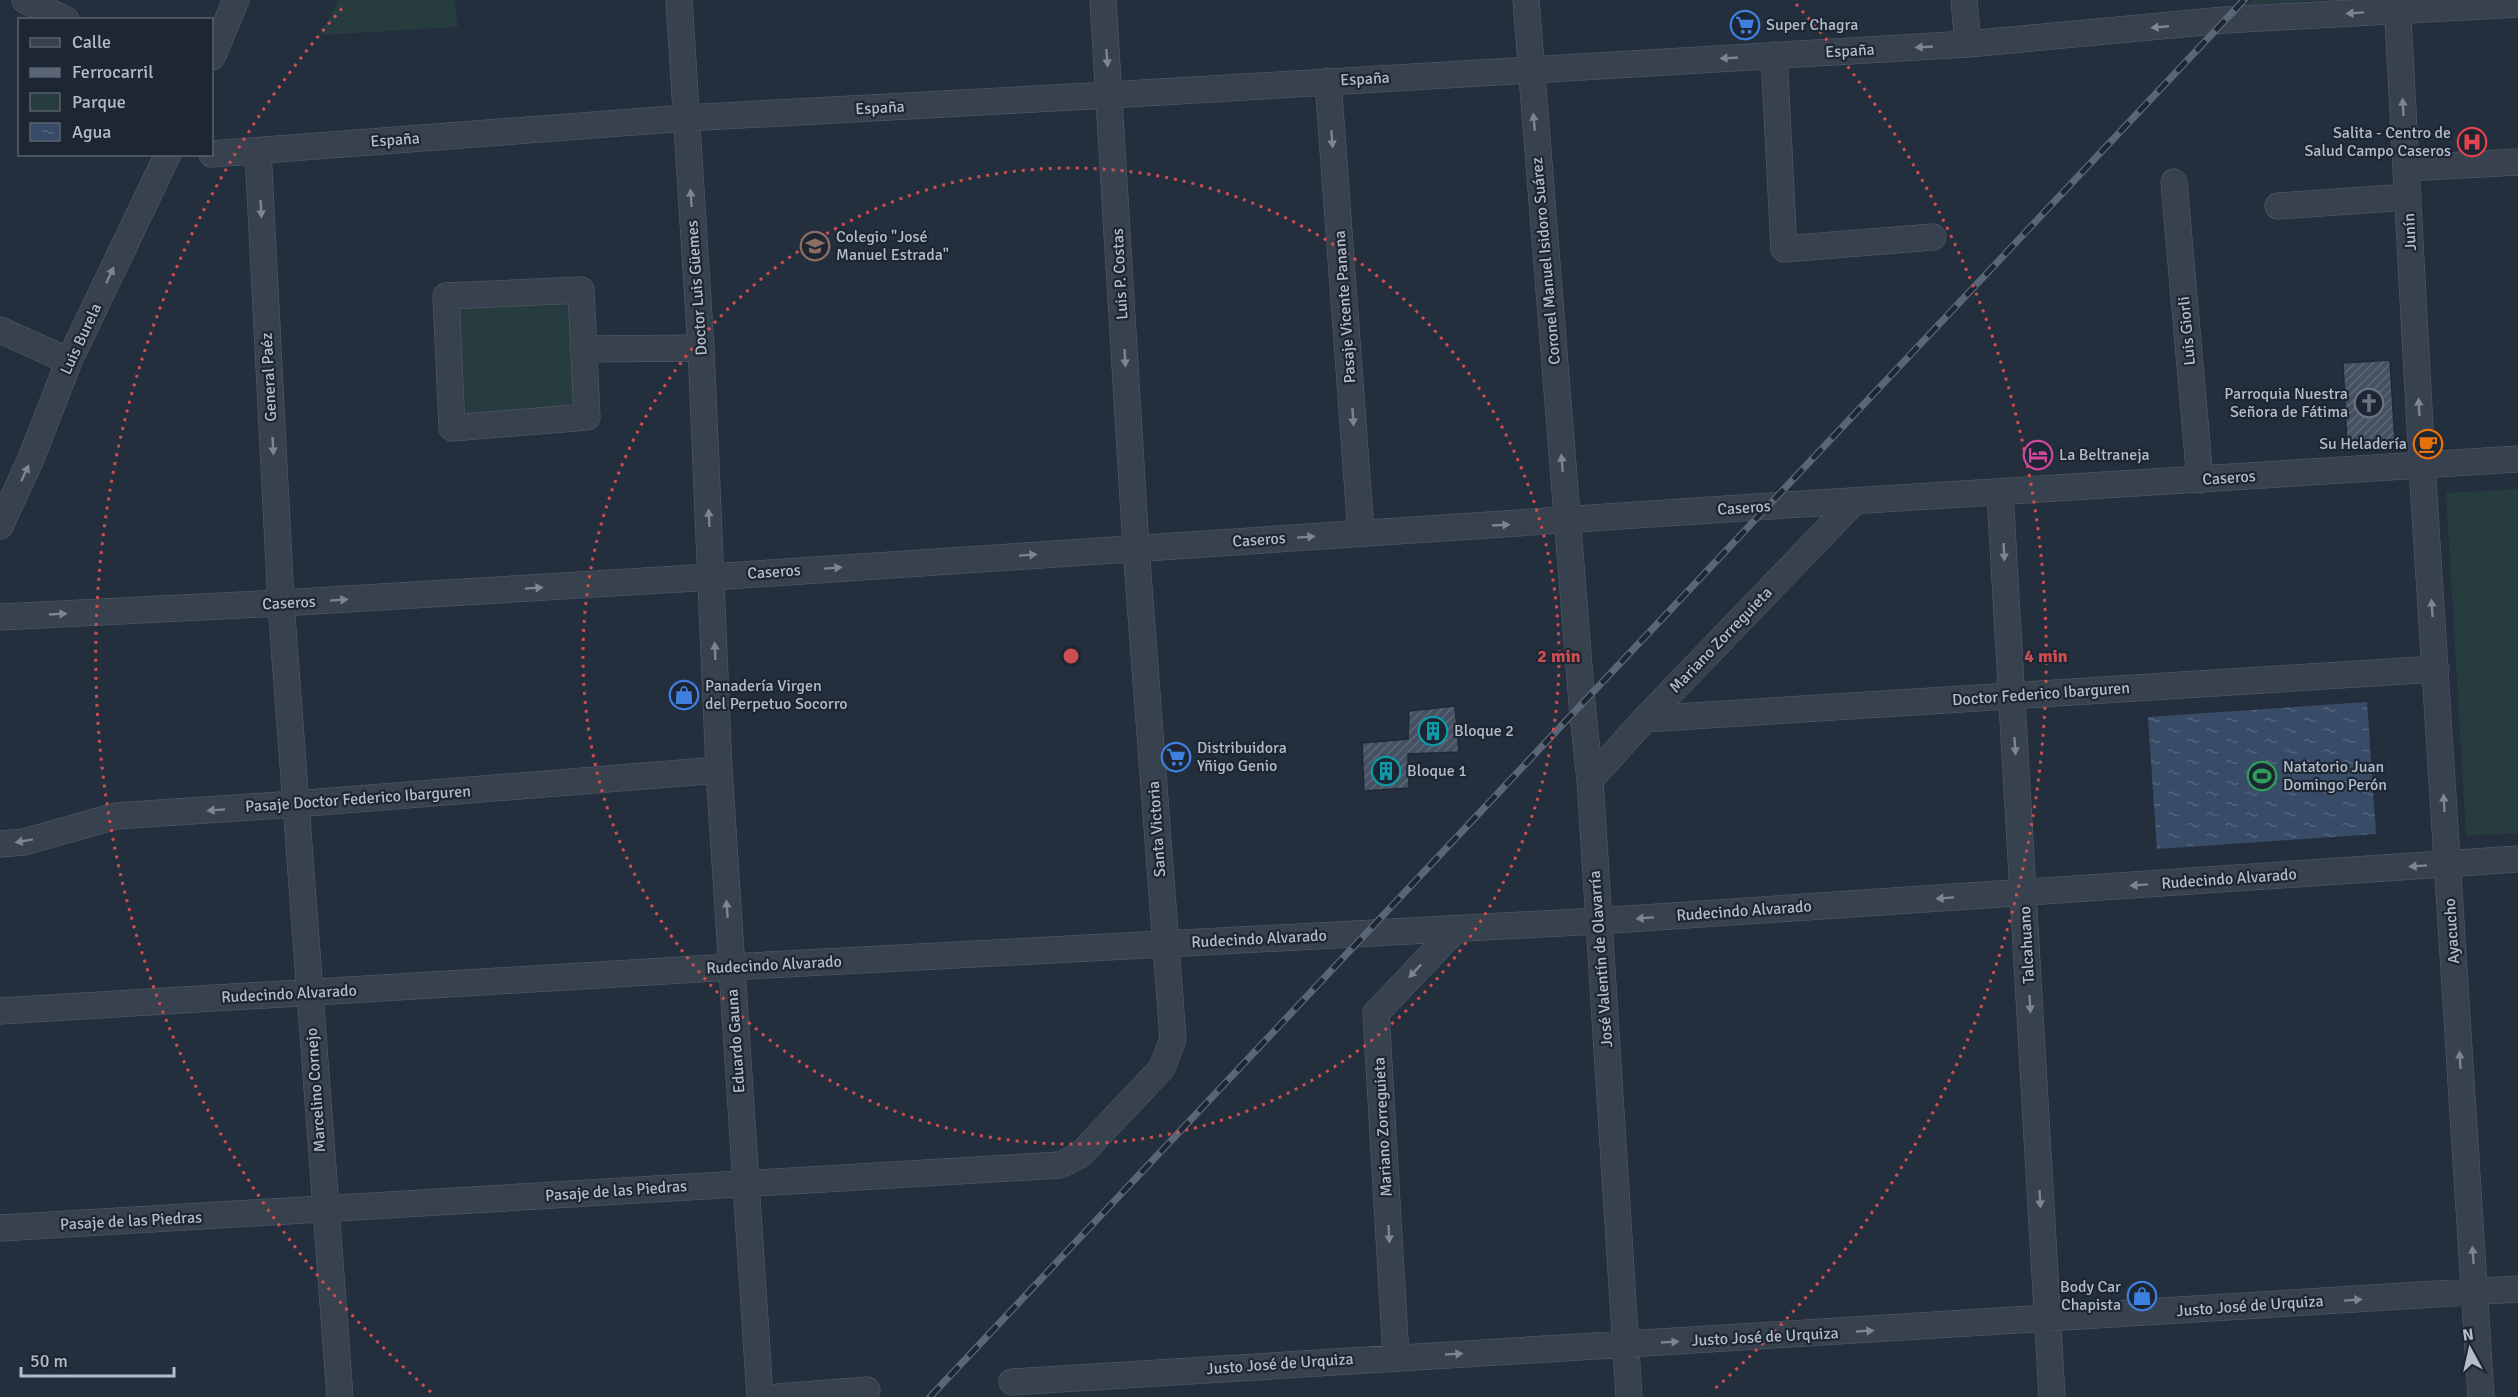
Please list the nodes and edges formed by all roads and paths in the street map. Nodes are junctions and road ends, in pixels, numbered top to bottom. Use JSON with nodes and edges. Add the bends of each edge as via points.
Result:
{"nodes":[{"id":1,"x":25,"y":0,"type":"edge"},
{"id":2,"x":236,"y":0,"type":"edge"},
{"id":3,"x":679,"y":0,"type":"edge"},
{"id":4,"x":1102,"y":0,"type":"edge"},
{"id":5,"x":1526,"y":0,"type":"edge"},
{"id":6,"x":1964,"y":0,"type":"edge"},
{"id":7,"x":2518,"y":4,"type":"edge"},
{"id":8,"x":2397,"y":5,"type":"edge"},
{"id":9,"x":62,"y":18,"type":"edge"},
{"id":10,"x":1968,"y":44,"type":"junction"},
{"id":11,"x":213,"y":55,"type":"edge"},
{"id":12,"x":1774,"y":55,"type":"junction"},
{"id":13,"x":1530,"y":69,"type":"junction"},
{"id":14,"x":1328,"y":81,"type":"junction"},
{"id":15,"x":1110,"y":95,"type":"junction"},
{"id":16,"x":686,"y":118,"type":"junction"},
{"id":17,"x":258,"y":151,"type":"junction"},
{"id":18,"x":213,"y":154,"type":"edge"},
{"id":19,"x":167,"y":156,"type":"edge"},
{"id":20,"x":2518,"y":162,"type":"edge"},
{"id":21,"x":2407,"y":168,"type":"junction"},
{"id":22,"x":2174,"y":182,"type":"dead end"},
{"id":23,"x":2408,"y":197,"type":"junction"},
{"id":24,"x":2278,"y":206,"type":"dead end"},
{"id":25,"x":1933,"y":237,"type":"dead end"},
{"id":26,"x":0,"y":330,"type":"edge"},
{"id":27,"x":701,"y":348,"type":"junction"},
{"id":28,"x":583,"y":349,"type":"junction"},
{"id":29,"x":69,"y":361,"type":"junction"},
{"id":30,"x":2518,"y":459,"type":"edge"},
{"id":31,"x":2422,"y":465,"type":"junction"},
{"id":32,"x":2200,"y":480,"type":"junction"},
{"id":33,"x":2000,"y":493,"type":"junction"},
{"id":34,"x":1854,"y":502,"type":"junction"},
{"id":35,"x":2,"y":518,"type":"edge"},
{"id":36,"x":1567,"y":521,"type":"junction"},
{"id":37,"x":1361,"y":533,"type":"junction"},
{"id":38,"x":1136,"y":548,"type":"junction"},
{"id":39,"x":712,"y":577,"type":"junction"},
{"id":40,"x":281,"y":603,"type":"junction"},
{"id":41,"x":0,"y":617,"type":"edge"},
{"id":42,"x":2436,"y":669,"type":"junction"},
{"id":43,"x":2012,"y":696,"type":"junction"},
{"id":44,"x":1646,"y":719,"type":"junction"},
{"id":45,"x":718,"y":770,"type":"junction"},
{"id":46,"x":1590,"y":780,"type":"junction"},
{"id":47,"x":295,"y":804,"type":"junction"},
{"id":48,"x":0,"y":844,"type":"edge"},
{"id":49,"x":2518,"y":860,"type":"edge"},
{"id":50,"x":2447,"y":864,"type":"junction"},
{"id":51,"x":2024,"y":893,"type":"junction"},
{"id":52,"x":1598,"y":921,"type":"junction"},
{"id":53,"x":1456,"y":929,"type":"junction"},
{"id":54,"x":1165,"y":943,"type":"junction"},
{"id":55,"x":731,"y":967,"type":"junction"},
{"id":56,"x":309,"y":992,"type":"junction"},
{"id":57,"x":0,"y":1011,"type":"edge"},
{"id":58,"x":1173,"y":1039,"type":"joint"},
{"id":59,"x":745,"y":1183,"type":"junction"},
{"id":60,"x":325,"y":1210,"type":"junction"},
{"id":61,"x":0,"y":1228,"type":"edge"},
{"id":62,"x":2518,"y":1289,"type":"edge"},
{"id":63,"x":2475,"y":1292,"type":"junction"},
{"id":64,"x":2046,"y":1320,"type":"junction"},
{"id":65,"x":1626,"y":1345,"type":"junction"},
{"id":66,"x":1396,"y":1357,"type":"junction"},
{"id":67,"x":1012,"y":1382,"type":"dead end"},
{"id":68,"x":867,"y":1390,"type":"dead end"},
{"id":69,"x":340,"y":1397,"type":"edge"},
{"id":70,"x":760,"y":1397,"type":"edge"},
{"id":71,"x":778,"y":1397,"type":"edge"},
{"id":72,"x":1629,"y":1397,"type":"edge"},
{"id":73,"x":2052,"y":1397,"type":"edge"},
{"id":74,"x":2481,"y":1397,"type":"edge"}],
"edges":[{"from":1,"to":9,"type":"street"},
{"from":2,"to":11,"type":"street"},
{"from":3,"to":16,"type":"street","name":"Doctor Luis Güemes"},
{"from":4,"to":15,"type":"street","name":"Luis P. Costas","one_way":true},
{"from":5,"to":13,"type":"street","name":"Coronel Manuel Isidoro Suárez"},
{"from":6,"to":10,"type":"street"},
{"from":7,"to":8,"type":"street","name":"España"},
{"from":8,"to":10,"type":"street","name":"España","one_way":true},
{"from":21,"to":8,"type":"street","name":"Junín","one_way":true},
{"from":10,"to":12,"type":"street","name":"España","one_way":true},
{"from":12,"to":13,"type":"street","name":"España","one_way":true},
{"from":12,"to":25,"type":"street","via":[[1784,249]]},
{"from":13,"to":14,"type":"street","name":"España"},
{"from":36,"to":13,"type":"street","name":"Coronel Manuel Isidoro Suárez","one_way":true},
{"from":14,"to":15,"type":"street","name":"España"},
{"from":14,"to":37,"type":"street","name":"Pasaje Vicente Panana","one_way":true},
{"from":15,"to":16,"type":"street","name":"España"},
{"from":15,"to":38,"type":"street","name":"Luis P. Costas","one_way":true},
{"from":16,"to":17,"type":"street","name":"España"},
{"from":27,"to":16,"type":"street","name":"Doctor Luis Güemes","one_way":true},
{"from":17,"to":18,"type":"street","name":"España"},
{"from":17,"to":40,"type":"street","name":"General Paéz","one_way":true},
{"from":29,"to":19,"type":"street","name":"Luis Burela","one_way":true},
{"from":20,"to":21,"type":"street"},
{"from":21,"to":23,"type":"street","name":"Junín"},
{"from":22,"to":32,"type":"street","name":"Luis Giorli"},
{"from":23,"to":24,"type":"street"},
{"from":31,"to":23,"type":"street","name":"Junín","one_way":true},
{"from":26,"to":29,"type":"street"},
{"from":27,"to":28,"type":"street"},
{"from":39,"to":27,"type":"street","name":"Doctor Luis Güemes","one_way":true},
{"from":28,"to":28,"type":"street","via":[[586,417],[452,428],[447,296],[581,290]]},
{"from":35,"to":29,"type":"street","name":"Luis Burela","one_way":true,"via":[[30,461]]},
{"from":30,"to":31,"type":"street","name":"Caseros"},
{"from":31,"to":32,"type":"street","name":"Caseros"},
{"from":42,"to":31,"type":"street","name":"Ayacucho","one_way":true},
{"from":32,"to":33,"type":"street","name":"Caseros"},
{"from":33,"to":34,"type":"street","name":"Caseros"},
{"from":33,"to":43,"type":"street","name":"Talcahuano","one_way":true},
{"from":34,"to":36,"type":"street","name":"Caseros"},
{"from":34,"to":44,"type":"street","name":"Mariano Zorreguieta"},
{"from":37,"to":36,"type":"street","name":"Caseros","one_way":true},
{"from":36,"to":46,"type":"street","name":"José Valentín de Olavarría"},
{"from":38,"to":37,"type":"street","name":"Caseros","one_way":true},
{"from":39,"to":38,"type":"street","name":"Caseros","one_way":true},
{"from":38,"to":54,"type":"street","name":"Santa Victoria"},
{"from":40,"to":39,"type":"street","name":"Caseros","one_way":true},
{"from":45,"to":39,"type":"street","name":"Eduardo Gauna","one_way":true},
{"from":41,"to":40,"type":"street","name":"Caseros","one_way":true},
{"from":40,"to":47,"type":"street","name":"Marcelino Cornejo"},
{"from":42,"to":43,"type":"street","name":"Doctor Federico Ibarguren"},
{"from":50,"to":42,"type":"street","name":"Ayacucho","one_way":true},
{"from":43,"to":44,"type":"street","name":"Doctor Federico Ibarguren"},
{"from":43,"to":51,"type":"street","name":"Talcahuano","one_way":true},
{"from":44,"to":46,"type":"street","name":"Mariano Zorreguieta"},
{"from":45,"to":47,"type":"street","name":"Pasaje Doctor Federico Ibarguren"},
{"from":55,"to":45,"type":"street","name":"Eduardo Gauna","one_way":true},
{"from":46,"to":52,"type":"street","name":"José Valentín de Olavarría"},
{"from":47,"to":48,"type":"street","name":"Pasaje Doctor Federico Ibarguren","one_way":true,"via":[[116,816],[24,842]]},
{"from":47,"to":56,"type":"street","name":"Marcelino Cornejo"},
{"from":49,"to":50,"type":"street","name":"Rudecindo Alvarado"},
{"from":50,"to":51,"type":"street","name":"Rudecindo Alvarado","one_way":true},
{"from":63,"to":50,"type":"street","name":"Ayacucho","one_way":true},
{"from":51,"to":52,"type":"street","name":"Rudecindo Alvarado","one_way":true},
{"from":51,"to":64,"type":"street","name":"Talcahuano","one_way":true},
{"from":52,"to":53,"type":"street","name":"Rudecindo Alvarado"},
{"from":52,"to":65,"type":"street","name":"José Valentín de Olavarría"},
{"from":53,"to":54,"type":"street","name":"Rudecindo Alvarado"},
{"from":53,"to":66,"type":"street","name":"Mariano Zorreguieta","one_way":true,"via":[[1376,1013]]},
{"from":54,"to":55,"type":"street","name":"Rudecindo Alvarado"},
{"from":54,"to":58,"type":"street","name":"Santa Victoria"},
{"from":55,"to":56,"type":"street","name":"Rudecindo Alvarado"},
{"from":55,"to":59,"type":"street","name":"Eduardo Gauna"},
{"from":56,"to":57,"type":"street","name":"Rudecindo Alvarado"},
{"from":56,"to":60,"type":"street","name":"Marcelino Cornejo"},
{"from":58,"to":59,"type":"street","name":"Pasaje de las Piedras","via":[[1162,1068],[1080,1155],[1060,1165]]},
{"from":59,"to":60,"type":"street","name":"Pasaje de las Piedras"},
{"from":59,"to":70,"type":"street","name":"Eduardo Gauna"},
{"from":60,"to":61,"type":"street","name":"Pasaje de las Piedras"},
{"from":60,"to":69,"type":"street","name":"Marcelino Cornejo"},
{"from":62,"to":63,"type":"street","name":"Justo José de Urquiza"},
{"from":64,"to":63,"type":"street","name":"Justo José de Urquiza","one_way":true},
{"from":63,"to":74,"type":"street","name":"Ayacucho"},
{"from":65,"to":64,"type":"street","name":"Justo José de Urquiza","one_way":true},
{"from":64,"to":73,"type":"street","name":"Talcahuano"},
{"from":66,"to":65,"type":"street","name":"Justo José de Urquiza","one_way":true},
{"from":65,"to":72,"type":"street","name":"José Valentín de Olavarría"},
{"from":66,"to":67,"type":"street","name":"Justo José de Urquiza"},
{"from":68,"to":71,"type":"street"}]}
